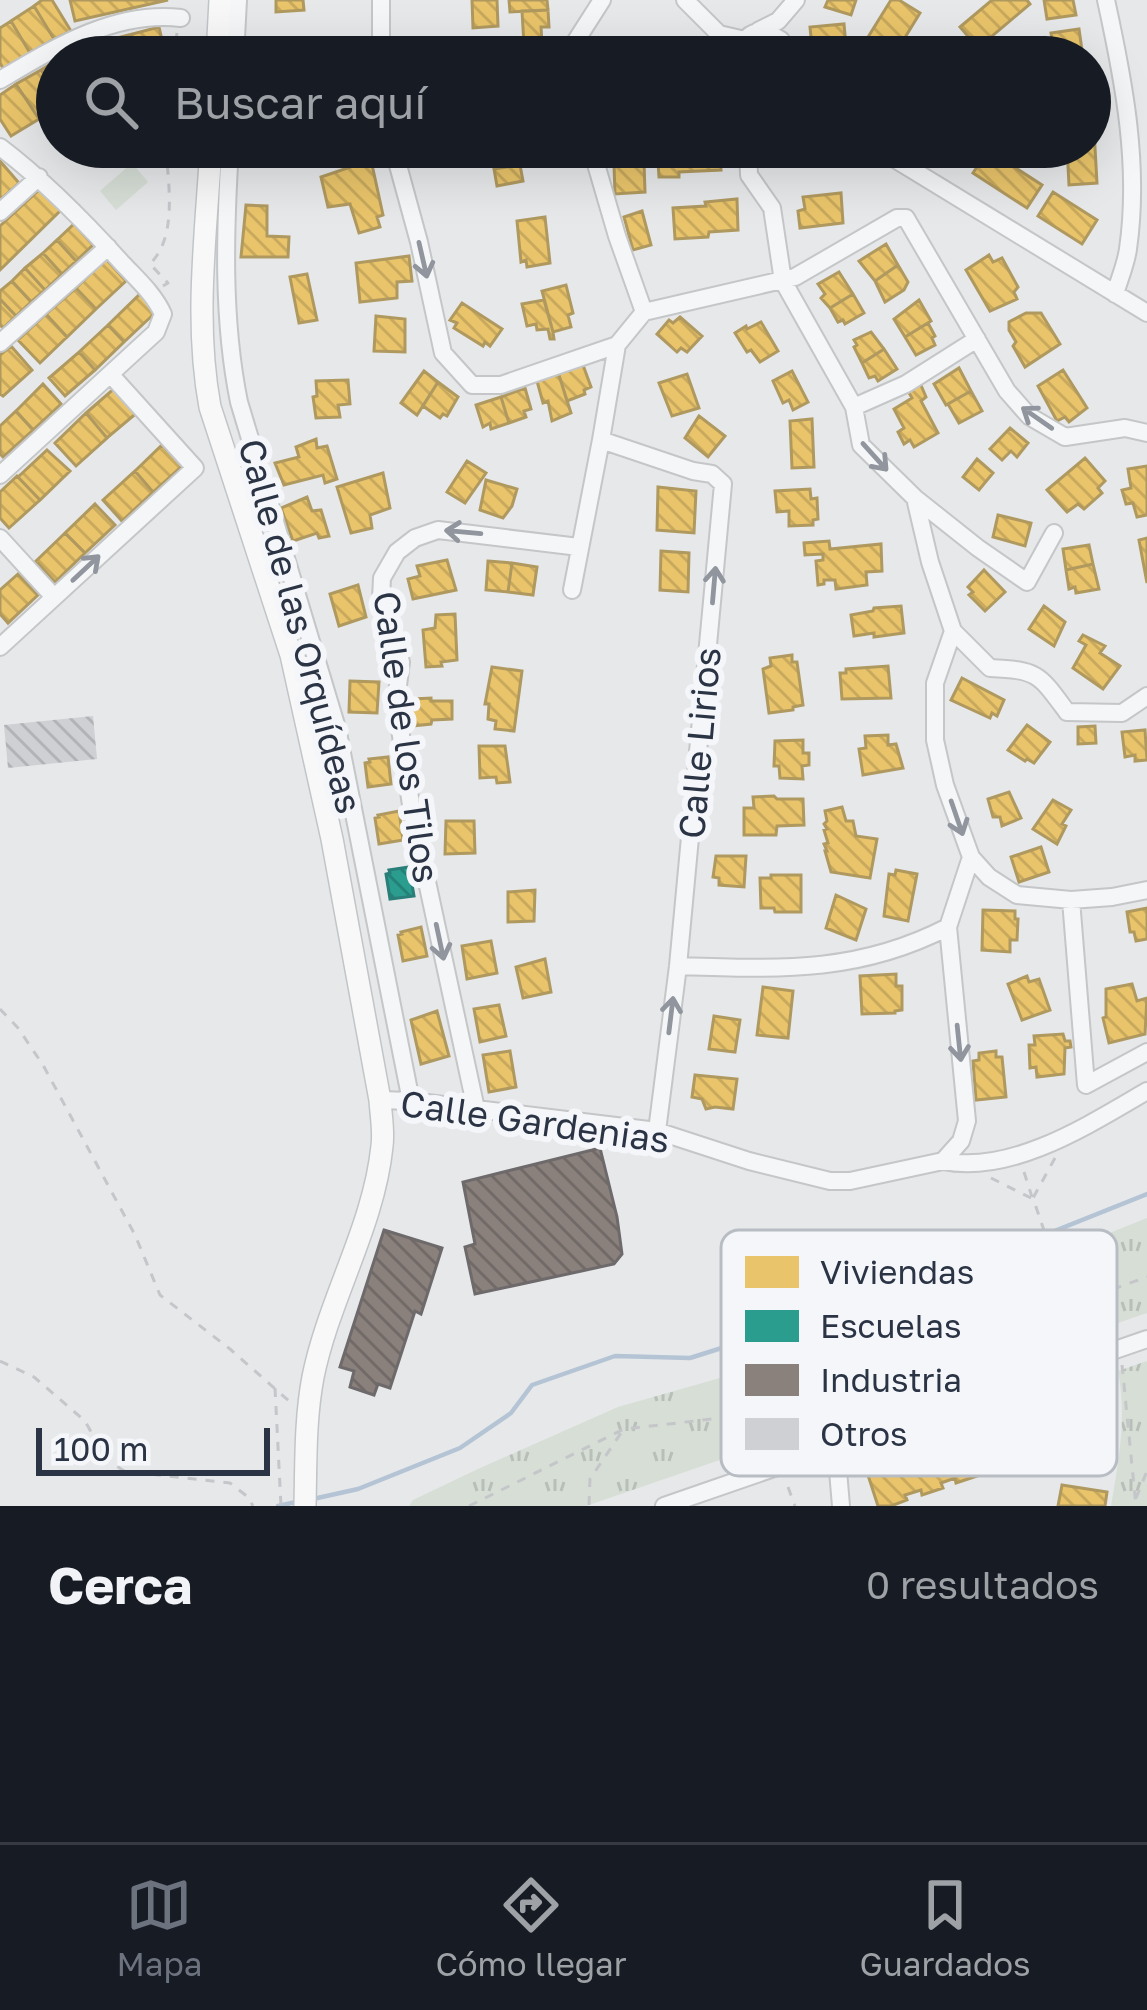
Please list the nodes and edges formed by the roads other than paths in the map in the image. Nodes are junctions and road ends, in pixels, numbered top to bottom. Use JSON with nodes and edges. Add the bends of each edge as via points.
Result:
{"nodes":[{"id":1,"x":220,"y":0,"type":"edge"},
{"id":2,"x":238,"y":0,"type":"edge"},
{"id":3,"x":381,"y":0,"type":"edge"},
{"id":4,"x":602,"y":0,"type":"edge"},
{"id":5,"x":685,"y":0,"type":"edge"},
{"id":6,"x":797,"y":0,"type":"edge"},
{"id":7,"x":1106,"y":0,"type":"edge"},
{"id":8,"x":181,"y":18,"type":"road end"},
{"id":9,"x":81,"y":36,"type":"edge"},
{"id":10,"x":218,"y":36,"type":"edge"},
{"id":11,"x":236,"y":36,"type":"edge"},
{"id":12,"x":379,"y":36,"type":"edge"},
{"id":13,"x":579,"y":36,"type":"edge"},
{"id":14,"x":725,"y":36,"type":"edge"},
{"id":15,"x":758,"y":36,"type":"edge"},
{"id":16,"x":789,"y":36,"type":"edge"},
{"id":17,"x":36,"y":59,"type":"edge"},
{"id":18,"x":0,"y":80,"type":"edge"},
{"id":19,"x":0,"y":147,"type":"edge"},
{"id":20,"x":210,"y":168,"type":"edge"},
{"id":21,"x":230,"y":168,"type":"edge"},
{"id":22,"x":398,"y":168,"type":"edge"},
{"id":23,"x":597,"y":168,"type":"edge"},
{"id":24,"x":749,"y":168,"type":"edge"},
{"id":25,"x":909,"y":168,"type":"edge"},
{"id":26,"x":39,"y":177,"type":"junction"},
{"id":27,"x":0,"y":212,"type":"edge"},
{"id":28,"x":108,"y":247,"type":"junction"},
{"id":29,"x":783,"y":280,"type":"junction"},
{"id":30,"x":1115,"y":294,"type":"junction"},
{"id":31,"x":644,"y":312,"type":"junction"},
{"id":32,"x":1147,"y":313,"type":"edge"},
{"id":33,"x":977,"y":340,"type":"junction"},
{"id":34,"x":0,"y":343,"type":"edge"},
{"id":35,"x":617,"y":344,"type":"junction"},
{"id":36,"x":111,"y":375,"type":"junction"},
{"id":37,"x":854,"y":407,"type":"junction"},
{"id":38,"x":1147,"y":434,"type":"edge"},
{"id":39,"x":602,"y":440,"type":"junction"},
{"id":40,"x":0,"y":475,"type":"edge"},
{"id":41,"x":915,"y":498,"type":"junction"},
{"id":42,"x":1054,"y":533,"type":"dead end"},
{"id":43,"x":0,"y":538,"type":"edge"},
{"id":44,"x":580,"y":547,"type":"junction"},
{"id":45,"x":572,"y":590,"type":"dead end"},
{"id":46,"x":54,"y":597,"type":"junction"},
{"id":47,"x":953,"y":631,"type":"junction"},
{"id":48,"x":0,"y":647,"type":"edge"},
{"id":49,"x":1147,"y":696,"type":"edge"},
{"id":50,"x":970,"y":857,"type":"junction"},
{"id":51,"x":1147,"y":890,"type":"edge"},
{"id":52,"x":1071,"y":900,"type":"junction"},
{"id":53,"x":948,"y":927,"type":"junction"},
{"id":54,"x":678,"y":966,"type":"junction"},
{"id":55,"x":1147,"y":1052,"type":"edge"},
{"id":56,"x":1147,"y":1091,"type":"edge"},
{"id":57,"x":380,"y":1100,"type":"junction"},
{"id":58,"x":411,"y":1101,"type":"junction"},
{"id":59,"x":476,"y":1109,"type":"junction"},
{"id":60,"x":657,"y":1131,"type":"junction"},
{"id":61,"x":943,"y":1160,"type":"junction"},
{"id":62,"x":1147,"y":1339,"type":"edge"},
{"id":63,"x":1117,"y":1349,"type":"edge"},
{"id":64,"x":751,"y":1476,"type":"edge"},
{"id":65,"x":838,"y":1476,"type":"edge"},
{"id":66,"x":305,"y":1506,"type":"edge"},
{"id":67,"x":664,"y":1506,"type":"edge"},
{"id":68,"x":841,"y":1506,"type":"edge"}],
"edges":[{"from":1,"to":10,"type":"main road"},
{"from":2,"to":11,"type":"street"},
{"from":3,"to":12,"type":"street"},
{"from":4,"to":13,"type":"street"},
{"from":5,"to":14,"type":"street"},
{"from":6,"to":15,"type":"street"},
{"from":6,"to":16,"type":"street"},
{"from":7,"to":30,"type":"street","via":[[1134,169],[1128,253]]},
{"from":8,"to":9,"type":"street"},
{"from":17,"to":18,"type":"street"},
{"from":19,"to":26,"type":"street"},
{"from":20,"to":57,"type":"main road","via":[[201,298],[210,407],[291,656]]},
{"from":21,"to":58,"type":"street","name":"Calle de las Orquídeas","via":[[229,354],[337,728]]},
{"from":22,"to":35,"type":"street","one_way":true,"via":[[443,353],[472,385],[501,385]]},
{"from":23,"to":31,"type":"street"},
{"from":24,"to":29,"type":"street","via":[[772,208]]},
{"from":25,"to":30,"type":"street"},
{"from":26,"to":27,"type":"street"},
{"from":26,"to":28,"type":"street"},
{"from":28,"to":34,"type":"street"},
{"from":28,"to":36,"type":"street","via":[[163,314],[156,332]]},
{"from":29,"to":31,"type":"street"},
{"from":29,"to":33,"type":"street","via":[[906,218]]},
{"from":29,"to":37,"type":"street"},
{"from":30,"to":32,"type":"street"},
{"from":31,"to":35,"type":"street"},
{"from":33,"to":37,"type":"street"},
{"from":38,"to":33,"type":"street","one_way":true,"via":[[1125,428],[1065,436],[1047,427],[1006,391]]},
{"from":35,"to":39,"type":"street"},
{"from":36,"to":40,"type":"street"},
{"from":46,"to":36,"type":"street","one_way":true,"via":[[195,468]]},
{"from":37,"to":41,"type":"street","one_way":true,"via":[[861,445]]},
{"from":39,"to":44,"type":"street"},
{"from":54,"to":39,"type":"street","name":"Calle Lirios","one_way":true,"via":[[723,484]]},
{"from":41,"to":42,"type":"street","via":[[1027,582]]},
{"from":41,"to":47,"type":"street"},
{"from":43,"to":46,"type":"street"},
{"from":44,"to":45,"type":"street"},
{"from":44,"to":59,"type":"street","name":"Calle de los Tilos","one_way":true,"via":[[438,530],[397,552],[382,578],[401,662],[396,700],[412,812]]},
{"from":46,"to":48,"type":"street"},
{"from":47,"to":49,"type":"street","via":[[990,668],[1027,669],[1067,712],[1122,713]]},
{"from":47,"to":50,"type":"street","one_way":true,"via":[[935,683],[935,740]]},
{"from":50,"to":52,"type":"street","via":[[1018,895]]},
{"from":50,"to":53,"type":"street"},
{"from":51,"to":52,"type":"street"},
{"from":52,"to":55,"type":"street","via":[[1086,1085]]},
{"from":53,"to":54,"type":"street","via":[[845,962]]},
{"from":53,"to":61,"type":"street","one_way":true,"via":[[967,1121]]},
{"from":60,"to":54,"type":"street","name":"Calle Lirios","one_way":true},
{"from":56,"to":61,"type":"street","via":[[1067,1137],[1018,1154]]},
{"from":57,"to":58,"type":"street","name":"Calle Gardenias"},
{"from":57,"to":66,"type":"main road","via":[[379,1172],[314,1377]]},
{"from":58,"to":59,"type":"street","name":"Calle Gardenias"},
{"from":59,"to":60,"type":"street","name":"Calle Gardenias"},
{"from":60,"to":61,"type":"street","name":"Calle Gardenias","via":[[830,1180]]},
{"from":62,"to":63,"type":"street"},
{"from":64,"to":67,"type":"street"},
{"from":65,"to":68,"type":"street"}]}
